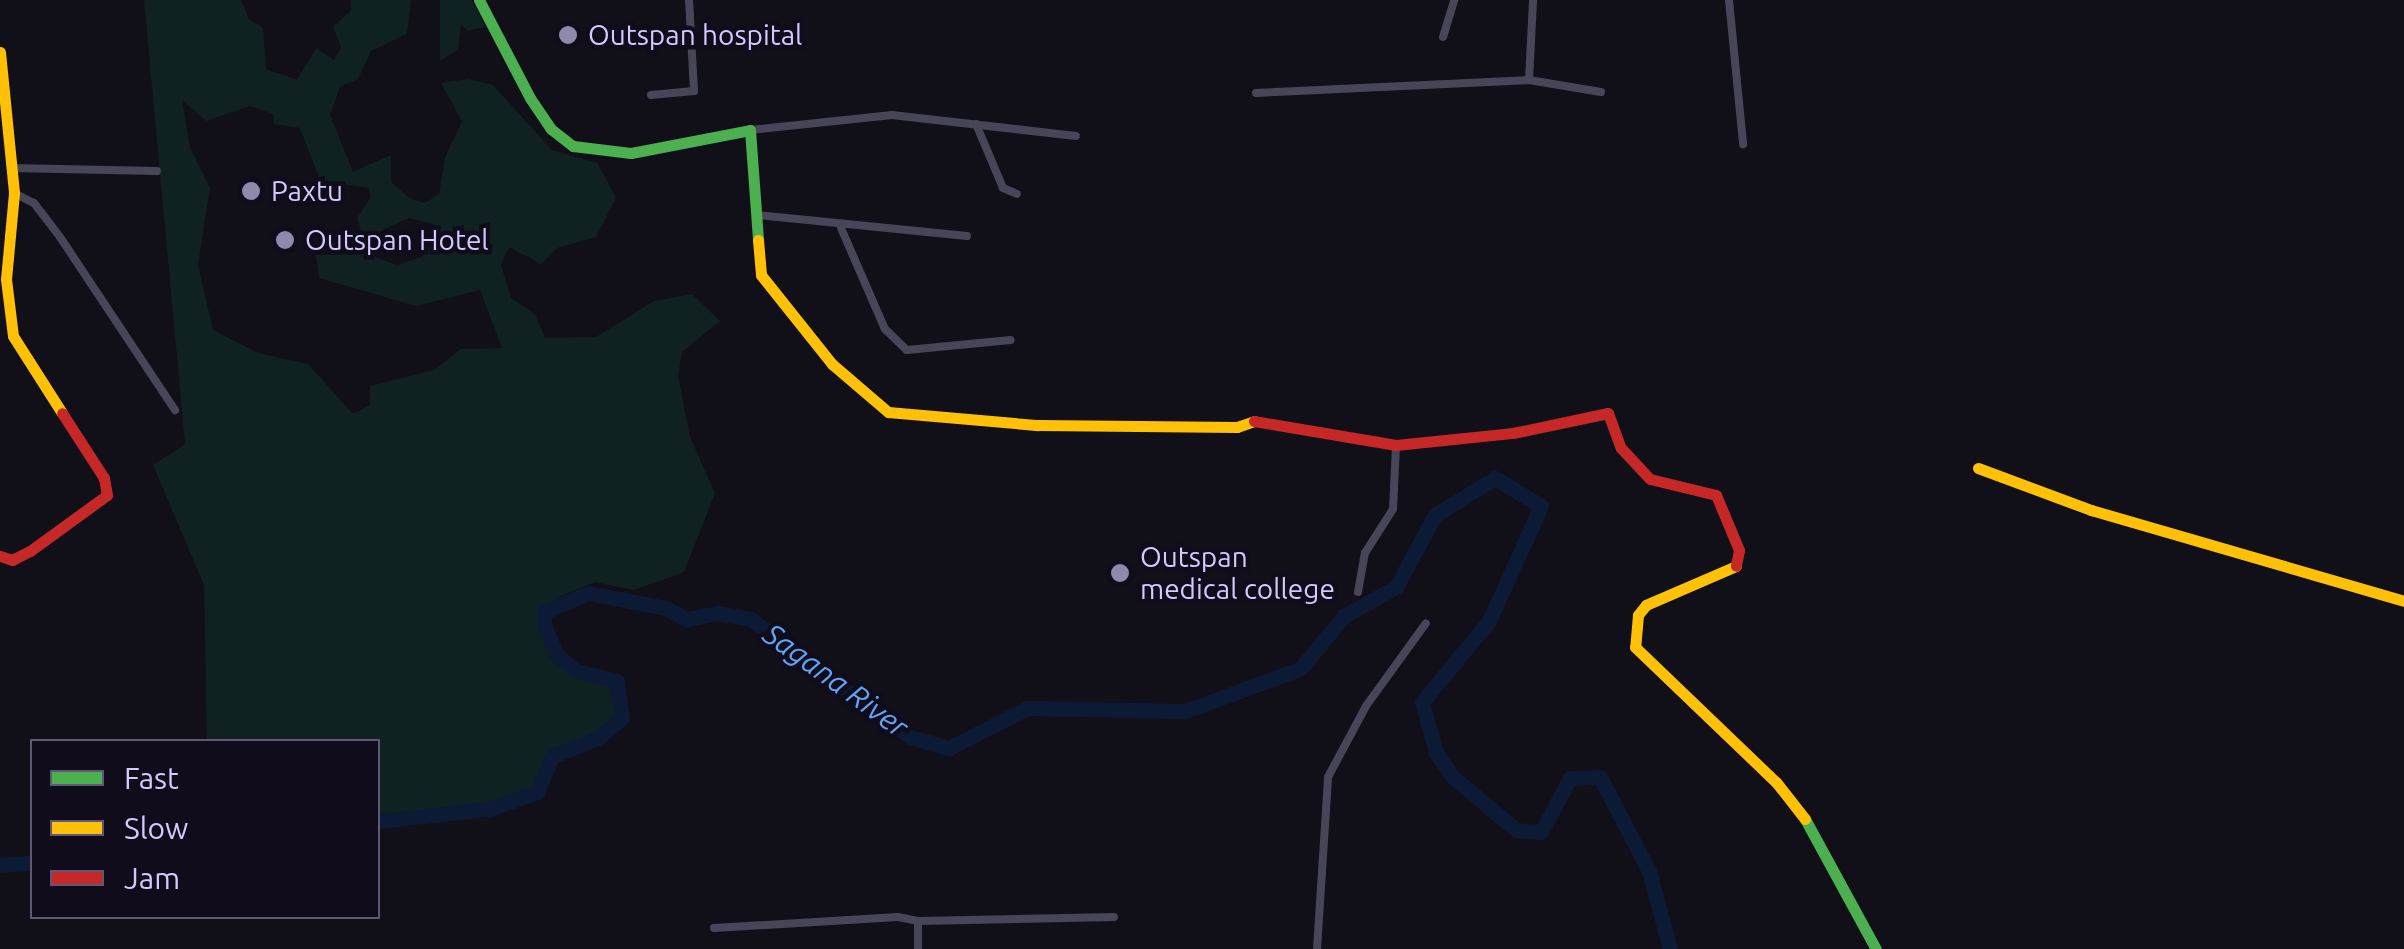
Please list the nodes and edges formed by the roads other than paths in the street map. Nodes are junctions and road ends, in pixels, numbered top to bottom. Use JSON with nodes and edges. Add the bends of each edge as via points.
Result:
{"nodes":[{"id":1,"x":479,"y":0,"type":"edge"},
{"id":2,"x":689,"y":0,"type":"edge"},
{"id":3,"x":1454,"y":0,"type":"edge"},
{"id":4,"x":1533,"y":0,"type":"edge"},
{"id":5,"x":1730,"y":0,"type":"edge"},
{"id":6,"x":1443,"y":37,"type":"dead end"},
{"id":7,"x":0,"y":52,"type":"edge"},
{"id":8,"x":1529,"y":80,"type":"junction"},
{"id":9,"x":1601,"y":92,"type":"dead end"},
{"id":10,"x":1256,"y":93,"type":"dead end"},
{"id":11,"x":650,"y":95,"type":"dead end"},
{"id":12,"x":4,"y":117,"type":"edge"},
{"id":13,"x":976,"y":124,"type":"junction"},
{"id":14,"x":750,"y":130,"type":"junction"},
{"id":15,"x":1076,"y":136,"type":"dead end"},
{"id":16,"x":1743,"y":144,"type":"dead end"},
{"id":17,"x":9,"y":168,"type":"junction"},
{"id":18,"x":156,"y":171,"type":"dead end"},
{"id":19,"x":14,"y":193,"type":"junction"},
{"id":20,"x":1018,"y":194,"type":"dead end"},
{"id":21,"x":4,"y":211,"type":"edge"},
{"id":22,"x":756,"y":214,"type":"junction"},
{"id":23,"x":841,"y":228,"type":"junction"},
{"id":24,"x":967,"y":236,"type":"dead end"},
{"id":25,"x":1011,"y":340,"type":"dead end"},
{"id":26,"x":174,"y":410,"type":"dead end"},
{"id":27,"x":1396,"y":445,"type":"junction"},
{"id":28,"x":1978,"y":468,"type":"dead end"},
{"id":29,"x":0,"y":556,"type":"edge"},
{"id":30,"x":1358,"y":592,"type":"dead end"},
{"id":31,"x":2404,"y":602,"type":"edge"},
{"id":32,"x":1426,"y":624,"type":"dead end"},
{"id":33,"x":1114,"y":917,"type":"dead end"},
{"id":34,"x":918,"y":921,"type":"junction"},
{"id":35,"x":714,"y":928,"type":"dead end"},
{"id":36,"x":918,"y":949,"type":"edge"},
{"id":37,"x":1316,"y":949,"type":"edge"},
{"id":38,"x":1876,"y":949,"type":"edge"}],
"edges":[{"from":1,"to":14,"type":"street","via":[[530,98],[574,146],[631,153]]},
{"from":2,"to":11,"type":"street","via":[[694,91]]},
{"from":3,"to":6,"type":"street"},
{"from":4,"to":8,"type":"street"},
{"from":5,"to":16,"type":"street"},
{"from":7,"to":12,"type":"street"},
{"from":8,"to":9,"type":"street"},
{"from":8,"to":10,"type":"street"},
{"from":12,"to":17,"type":"street"},
{"from":13,"to":14,"type":"street","via":[[853,116]]},
{"from":13,"to":15,"type":"street"},
{"from":13,"to":20,"type":"street","via":[[1003,188]]},
{"from":14,"to":22,"type":"street"},
{"from":17,"to":18,"type":"street"},
{"from":17,"to":19,"type":"street"},
{"from":19,"to":21,"type":"street"},
{"from":19,"to":26,"type":"street","via":[[34,203],[60,237]]},
{"from":21,"to":29,"type":"street","via":[[13,336],[104,478],[107,495],[30,552],[12,560]]},
{"from":22,"to":23,"type":"street"},
{"from":22,"to":27,"type":"street","via":[[761,275],[832,364],[888,412],[1038,425],[1237,426],[1259,420]]},
{"from":23,"to":24,"type":"street"},
{"from":23,"to":25,"type":"street","via":[[885,329],[906,350]]},
{"from":27,"to":30,"type":"street","via":[[1393,509],[1365,553]]},
{"from":27,"to":38,"type":"street","via":[[1513,433],[1608,413],[1622,448],[1650,479],[1716,496],[1737,537],[1738,565],[1724,577],[1684,586],[1646,605],[1633,640],[1644,661],[1794,806]]},
{"from":28,"to":31,"type":"street","via":[[2091,510]]},
{"from":32,"to":37,"type":"street","via":[[1366,706],[1328,777]]},
{"from":33,"to":34,"type":"street"},
{"from":34,"to":35,"type":"street","via":[[836,916]]},
{"from":34,"to":36,"type":"street"}]}
